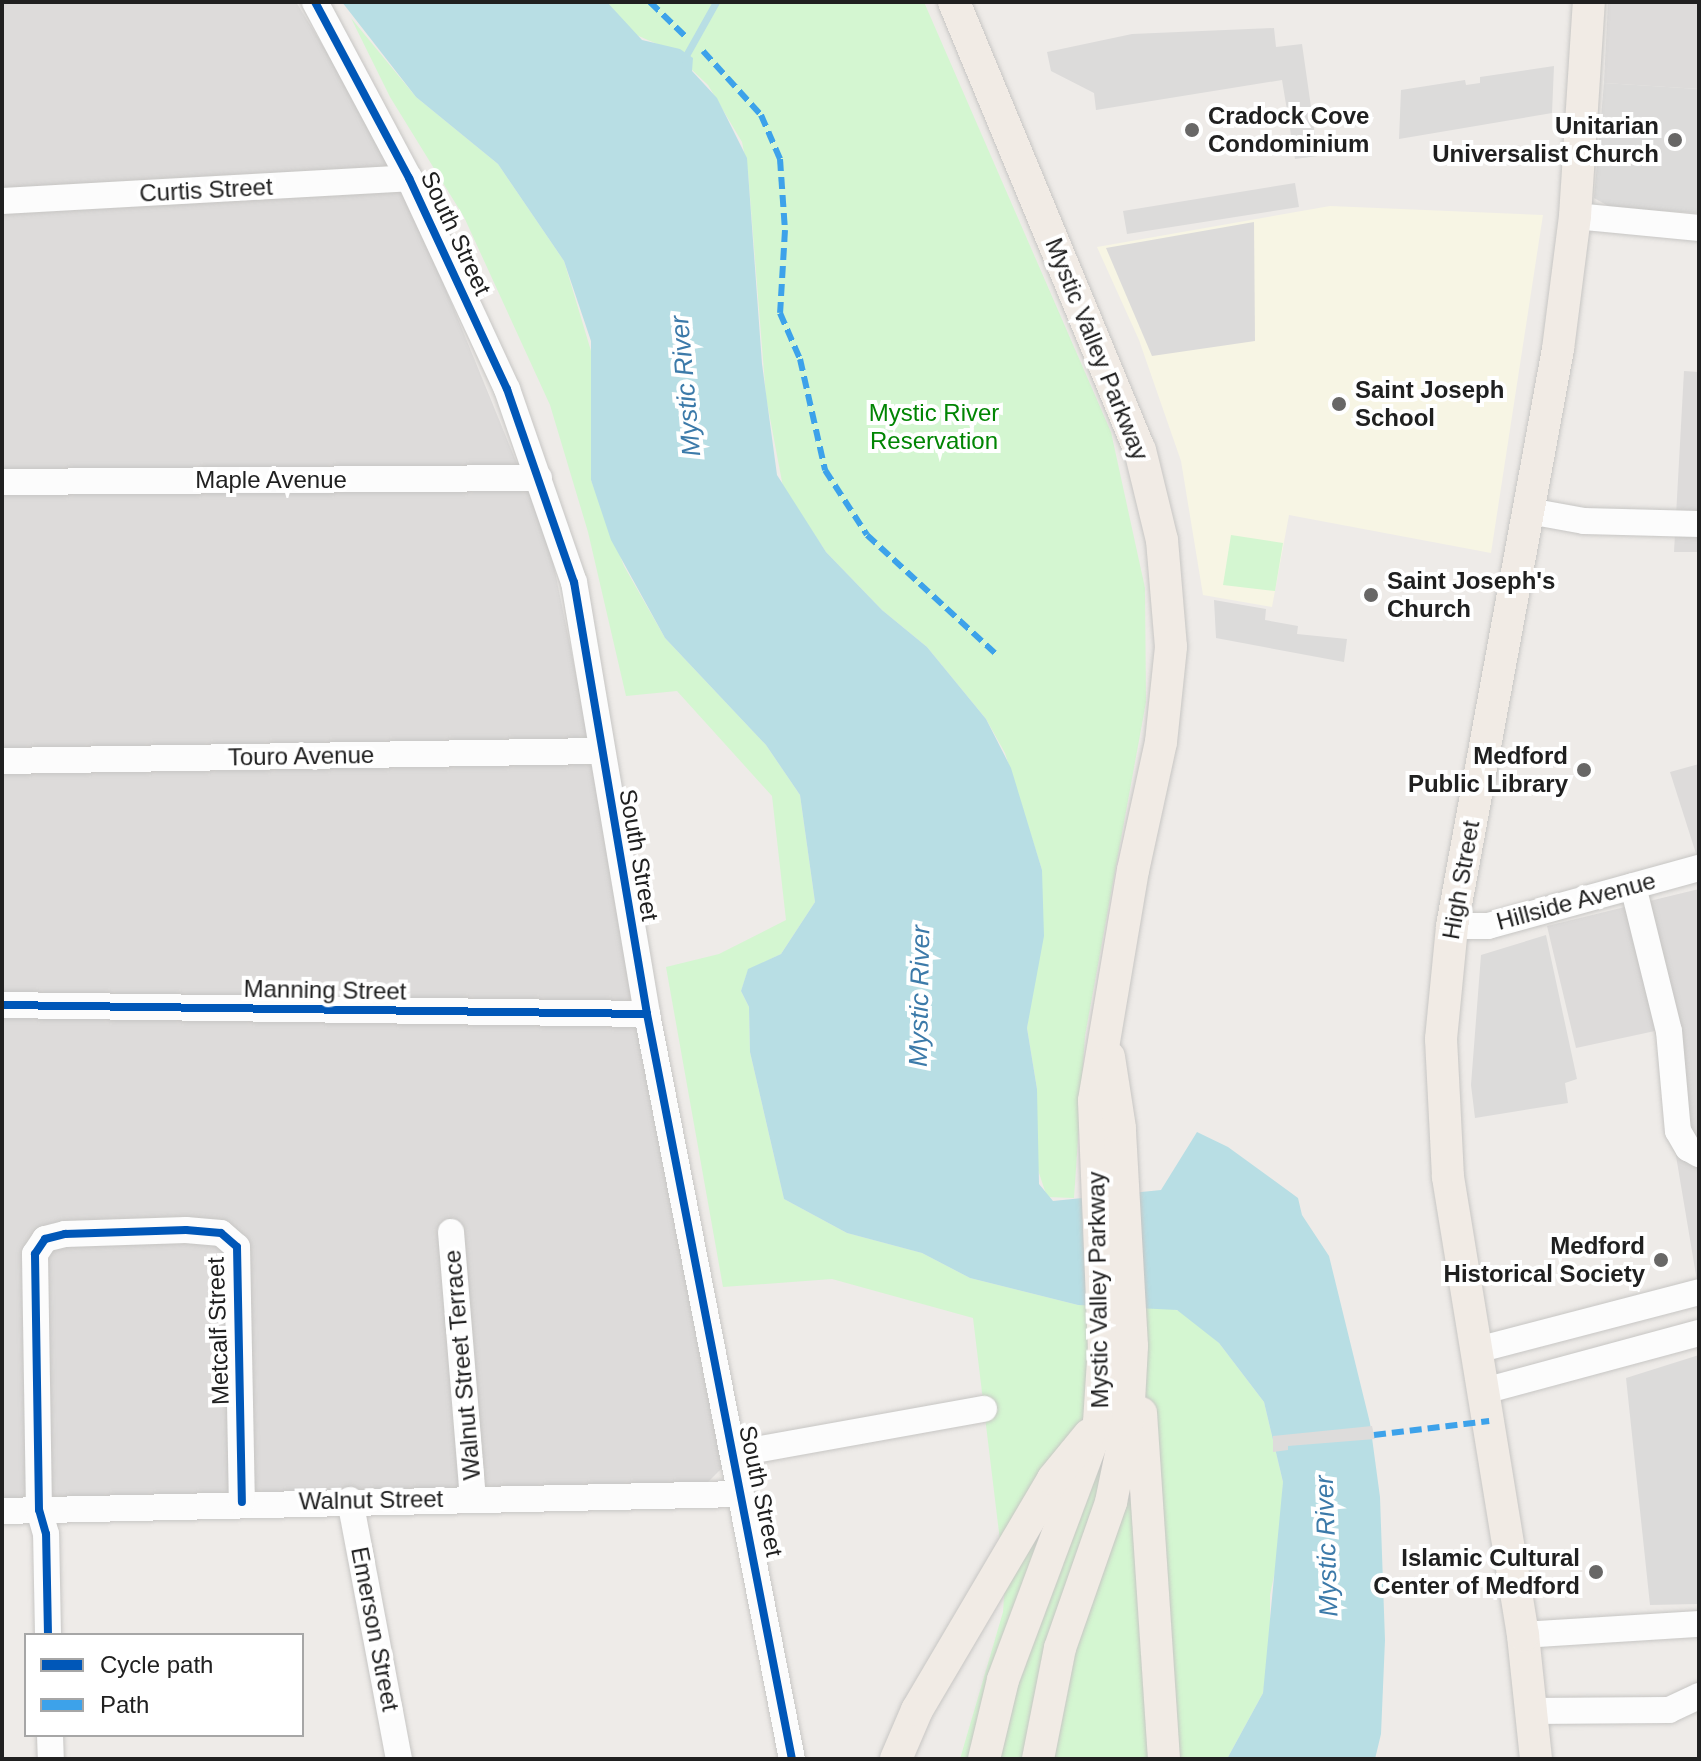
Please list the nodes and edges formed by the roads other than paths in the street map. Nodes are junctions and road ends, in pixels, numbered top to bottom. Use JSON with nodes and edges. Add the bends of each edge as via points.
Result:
{"nodes":[{"id":1,"x":315,"y":2,"type":"edge"},
{"id":2,"x":954,"y":2,"type":"edge"},
{"id":3,"x":1589,"y":2,"type":"edge"},
{"id":4,"x":409,"y":178,"type":"junction"},
{"id":5,"x":2,"y":201,"type":"edge"},
{"id":6,"x":1575,"y":216,"type":"junction"},
{"id":7,"x":1699,"y":228,"type":"edge"},
{"id":8,"x":539,"y":478,"type":"junction"},
{"id":9,"x":2,"y":482,"type":"edge"},
{"id":10,"x":1529,"y":511,"type":"junction"},
{"id":11,"x":1699,"y":524,"type":"edge"},
{"id":12,"x":601,"y":751,"type":"junction"},
{"id":13,"x":2,"y":761,"type":"edge"},
{"id":14,"x":1699,"y":868,"type":"edge"},
{"id":15,"x":1633,"y":886,"type":"junction"},
{"id":16,"x":1452,"y":926,"type":"junction"},
{"id":17,"x":2,"y":1005,"type":"edge"},
{"id":18,"x":647,"y":1014,"type":"junction"},
{"id":19,"x":1699,"y":1154,"type":"edge"},
{"id":20,"x":451,"y":1232,"type":"dead end"},
{"id":21,"x":1699,"y":1292,"type":"edge"},
{"id":22,"x":1122,"y":1330,"type":"junction"},
{"id":23,"x":1699,"y":1333,"type":"edge"},
{"id":24,"x":1477,"y":1350,"type":"junction"},
{"id":25,"x":1484,"y":1391,"type":"junction"},
{"id":26,"x":984,"y":1409,"type":"dead end"},
{"id":27,"x":1099,"y":1423,"type":"junction"},
{"id":28,"x":733,"y":1454,"type":"junction"},
{"id":29,"x":741,"y":1494,"type":"junction"},
{"id":30,"x":473,"y":1498,"type":"junction"},
{"id":31,"x":350,"y":1500,"type":"junction"},
{"id":32,"x":242,"y":1502,"type":"junction"},
{"id":33,"x":39,"y":1510,"type":"junction"},
{"id":34,"x":2,"y":1511,"type":"edge"},
{"id":35,"x":1699,"y":1624,"type":"edge"},
{"id":36,"x":48,"y":1633,"type":"edge"},
{"id":37,"x":1523,"y":1635,"type":"junction"},
{"id":38,"x":1699,"y":1696,"type":"edge"},
{"id":39,"x":1531,"y":1711,"type":"junction"},
{"id":40,"x":50,"y":1737,"type":"edge"},
{"id":41,"x":51,"y":1759,"type":"edge"},
{"id":42,"x":399,"y":1759,"type":"edge"},
{"id":43,"x":792,"y":1759,"type":"edge"},
{"id":44,"x":896,"y":1759,"type":"edge"},
{"id":45,"x":984,"y":1759,"type":"edge"},
{"id":46,"x":1038,"y":1759,"type":"edge"},
{"id":47,"x":1164,"y":1759,"type":"edge"},
{"id":48,"x":1536,"y":1759,"type":"edge"}],
"edges":[{"from":1,"to":4,"type":"street","name":"South Street"},
{"from":2,"to":22,"type":"main road","name":"Mystic Valley Parkway","via":[[1121,398],[1162,540],[1170,675],[1094,1101],[1109,1177]]},
{"from":3,"to":6,"type":"main road","name":"High Street"},
{"from":4,"to":5,"type":"street","name":"Curtis Street"},
{"from":4,"to":8,"type":"street","name":"South Street","via":[[507,389]]},
{"from":6,"to":7,"type":"street"},
{"from":6,"to":10,"type":"main road","name":"High Street"},
{"from":8,"to":9,"type":"street","name":"Maple Avenue"},
{"from":8,"to":12,"type":"street","name":"South Street","via":[[574,582]]},
{"from":10,"to":11,"type":"street","via":[[1584,521]]},
{"from":10,"to":16,"type":"main road","name":"High Street"},
{"from":12,"to":13,"type":"street","name":"Touro Avenue"},
{"from":12,"to":18,"type":"street","name":"South Street"},
{"from":14,"to":15,"type":"street","name":"Hillside Avenue"},
{"from":15,"to":16,"type":"street","name":"Hillside Avenue","via":[[1488,926]]},
{"from":15,"to":19,"type":"street","via":[[1669,1031],[1678,1131],[1688,1148]]},
{"from":16,"to":24,"type":"main road","name":"High Street","via":[[1441,1039],[1442,1124]]},
{"from":17,"to":18,"type":"street","name":"Manning Street"},
{"from":18,"to":28,"type":"street","name":"South Street"},
{"from":20,"to":30,"type":"street","name":"Walnut Street Terrace"},
{"from":21,"to":24,"type":"street"},
{"from":22,"to":27,"type":"main road","name":"Mystic Valley Parkway"},
{"from":22,"to":46,"type":"main road","name":"Mystic Valley Parkway","via":[[1128,1420],[1116,1482],[1064,1630]]},
{"from":22,"to":47,"type":"main road","via":[[1145,1445]]},
{"from":23,"to":25,"type":"street"},
{"from":24,"to":25,"type":"main road","name":"High Street"},
{"from":25,"to":37,"type":"main road","name":"High Street"},
{"from":26,"to":28,"type":"street"},
{"from":27,"to":44,"type":"main road","via":[[1053,1479],[917,1710]]},
{"from":27,"to":45,"type":"main road","name":"Mystic Valley Parkway","via":[[1003,1680]]},
{"from":28,"to":29,"type":"street","name":"South Street"},
{"from":29,"to":30,"type":"street","name":"Walnut Street"},
{"from":29,"to":43,"type":"street","name":"South Street"},
{"from":30,"to":31,"type":"street","name":"Walnut Street"},
{"from":31,"to":32,"type":"street","name":"Walnut Street"},
{"from":31,"to":42,"type":"street","name":"Emerson Street"},
{"from":32,"to":33,"type":"street","name":"Walnut Street"},
{"from":32,"to":33,"type":"street","name":"Metcalf Street","via":[[237,1247],[221,1233],[65,1234],[45,1239],[35,1254]]},
{"from":33,"to":34,"type":"street","name":"Walnut Street"},
{"from":33,"to":36,"type":"street","name":"Metcalf Street","via":[[46,1534]]},
{"from":35,"to":37,"type":"street"},
{"from":37,"to":39,"type":"main road","name":"High Street"},
{"from":38,"to":39,"type":"street","via":[[1669,1710]]},
{"from":39,"to":48,"type":"main road","name":"High Street"},
{"from":40,"to":41,"type":"street"}]}
